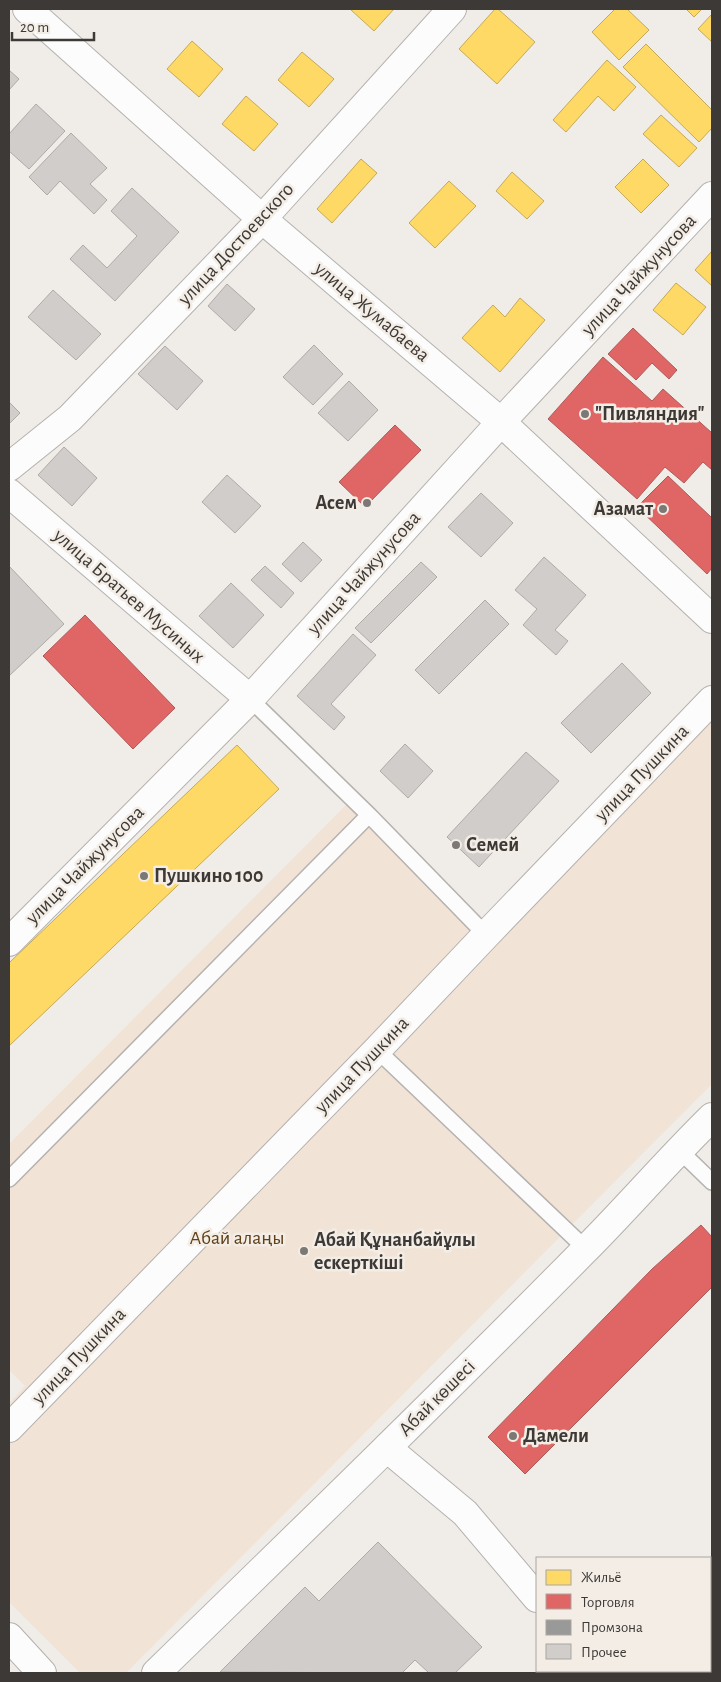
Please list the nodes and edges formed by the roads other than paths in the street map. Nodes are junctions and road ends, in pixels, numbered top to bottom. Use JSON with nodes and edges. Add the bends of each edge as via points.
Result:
{"nodes":[{"id":1,"x":27,"y":9,"type":"edge"},
{"id":2,"x":452,"y":9,"type":"edge"},
{"id":3,"x":712,"y":196,"type":"edge"},
{"id":4,"x":262,"y":219,"type":"junction"},
{"id":5,"x":502,"y":422,"type":"junction"},
{"id":6,"x":9,"y":467,"type":"edge"},
{"id":7,"x":9,"y":493,"type":"edge"},
{"id":8,"x":712,"y":619,"type":"edge"},
{"id":9,"x":250,"y":698,"type":"junction"},
{"id":10,"x":712,"y":700,"type":"edge"},
{"id":11,"x":369,"y":815,"type":"junction"},
{"id":12,"x":486,"y":935,"type":"junction"},
{"id":13,"x":9,"y":942,"type":"edge"},
{"id":14,"x":377,"y":1050,"type":"junction"},
{"id":15,"x":712,"y":1117,"type":"edge"},
{"id":16,"x":679,"y":1150,"type":"junction"},
{"id":17,"x":9,"y":1179,"type":"edge"},
{"id":18,"x":712,"y":1182,"type":"edge"},
{"id":19,"x":586,"y":1249,"type":"junction"},
{"id":20,"x":9,"y":1428,"type":"edge"},
{"id":21,"x":386,"y":1448,"type":"junction"},
{"id":22,"x":536,"y":1597,"type":"edge"},
{"id":23,"x":9,"y":1638,"type":"edge"},
{"id":24,"x":42,"y":1673,"type":"edge"},
{"id":25,"x":156,"y":1673,"type":"edge"}],
"edges":[{"from":1,"to":4,"type":"street","name":"улица Жумабаева"},
{"from":2,"to":4,"type":"street","name":"улица Достоевского"},
{"from":3,"to":5,"type":"street","name":"улица Чайжунусова"},
{"from":4,"to":5,"type":"street","name":"улица Жумабаева"},
{"from":4,"to":6,"type":"street","name":"улица Достоевского","via":[[70,418]]},
{"from":5,"to":8,"type":"street","name":"улица Жумабаева"},
{"from":5,"to":9,"type":"street","name":"улица Чайжунусова"},
{"from":7,"to":9,"type":"street","name":"улица Братьев Мусиных"},
{"from":9,"to":11,"type":"lane"},
{"from":9,"to":13,"type":"street","name":"улица Чайжунусова"},
{"from":10,"to":12,"type":"street","name":"улица Пушкина"},
{"from":11,"to":12,"type":"lane"},
{"from":11,"to":17,"type":"lane"},
{"from":12,"to":14,"type":"street","name":"улица Пушкина"},
{"from":14,"to":19,"type":"lane"},
{"from":14,"to":20,"type":"street","name":"улица Пушкина"},
{"from":15,"to":16,"type":"street","name":"Абай көшесі"},
{"from":16,"to":18,"type":"lane"},
{"from":16,"to":19,"type":"street","name":"Абай көшесі"},
{"from":19,"to":21,"type":"street","name":"Абай көшесі"},
{"from":21,"to":22,"type":"street","via":[[465,1513]]},
{"from":21,"to":25,"type":"street","name":"Абай көшесі"},
{"from":23,"to":24,"type":"street"}]}
